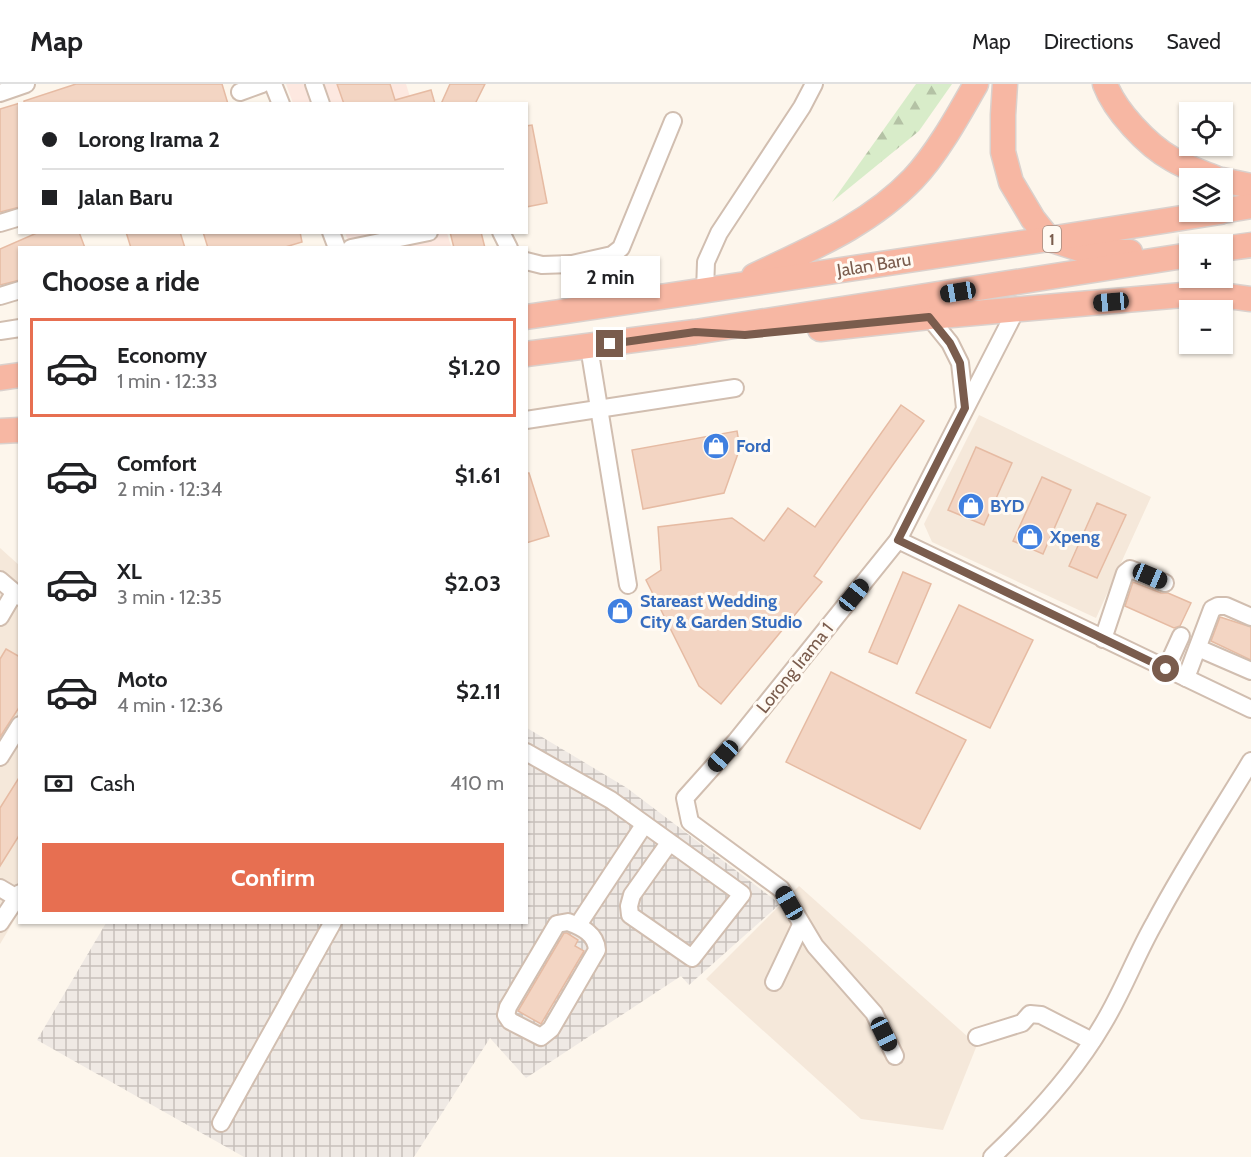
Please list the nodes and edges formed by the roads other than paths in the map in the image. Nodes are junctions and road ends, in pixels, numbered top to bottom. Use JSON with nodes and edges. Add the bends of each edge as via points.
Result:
{"nodes":[{"id":1,"x":26,"y":84,"type":"edge"},
{"id":2,"x":262,"y":84,"type":"edge"},
{"id":3,"x":273,"y":84,"type":"edge"},
{"id":4,"x":314,"y":84,"type":"edge"},
{"id":5,"x":814,"y":84,"type":"edge"},
{"id":6,"x":976,"y":84,"type":"edge"},
{"id":7,"x":1005,"y":84,"type":"edge"},
{"id":8,"x":1105,"y":84,"type":"edge"},
{"id":9,"x":0,"y":93,"type":"edge"},
{"id":10,"x":240,"y":93,"type":"edge"},
{"id":11,"x":280,"y":102,"type":"edge"},
{"id":12,"x":320,"y":102,"type":"edge"},
{"id":13,"x":673,"y":121,"type":"dead end"},
{"id":14,"x":1192,"y":168,"type":"edge"},
{"id":15,"x":1233,"y":182,"type":"edge"},
{"id":16,"x":1251,"y":186,"type":"edge"},
{"id":17,"x":1251,"y":207,"type":"edge"},
{"id":18,"x":1233,"y":209,"type":"edge"},
{"id":19,"x":18,"y":218,"type":"edge"},
{"id":20,"x":1179,"y":218,"type":"edge"},
{"id":21,"x":0,"y":223,"type":"edge"},
{"id":22,"x":408,"y":234,"type":"edge"},
{"id":23,"x":366,"y":238,"type":"edge"},
{"id":24,"x":1049,"y":239,"type":"junction"},
{"id":25,"x":1251,"y":245,"type":"edge"},
{"id":26,"x":1233,"y":247,"type":"edge"},
{"id":27,"x":1179,"y":253,"type":"edge"},
{"id":28,"x":1179,"y":255,"type":"edge"},
{"id":29,"x":528,"y":262,"type":"edge"},
{"id":30,"x":572,"y":264,"type":"junction"},
{"id":31,"x":730,"y":287,"type":"junction"},
{"id":32,"x":18,"y":291,"type":"edge"},
{"id":33,"x":705,"y":291,"type":"junction"},
{"id":34,"x":0,"y":296,"type":"edge"},
{"id":35,"x":1251,"y":299,"type":"edge"},
{"id":36,"x":599,"y":307,"type":"junction"},
{"id":37,"x":1016,"y":310,"type":"junction"},
{"id":38,"x":528,"y":317,"type":"edge"},
{"id":39,"x":929,"y":317,"type":"junction"},
{"id":40,"x":18,"y":328,"type":"edge"},
{"id":41,"x":0,"y":331,"type":"edge"},
{"id":42,"x":695,"y":332,"type":"junction"},
{"id":43,"x":589,"y":347,"type":"junction"},
{"id":44,"x":528,"y":354,"type":"edge"},
{"id":45,"x":18,"y":375,"type":"edge"},
{"id":46,"x":0,"y":378,"type":"edge"},
{"id":47,"x":735,"y":388,"type":"dead end"},
{"id":48,"x":965,"y":408,"type":"junction"},
{"id":49,"x":600,"y":409,"type":"junction"},
{"id":50,"x":528,"y":420,"type":"edge"},
{"id":51,"x":18,"y":430,"type":"edge"},
{"id":52,"x":0,"y":431,"type":"edge"},
{"id":53,"x":898,"y":540,"type":"junction"},
{"id":54,"x":0,"y":580,"type":"edge"},
{"id":55,"x":1166,"y":583,"type":"dead end"},
{"id":56,"x":628,"y":585,"type":"dead end"},
{"id":57,"x":17,"y":595,"type":"edge"},
{"id":58,"x":0,"y":616,"type":"edge"},
{"id":59,"x":1251,"y":617,"type":"edge"},
{"id":60,"x":1181,"y":636,"type":"dead end"},
{"id":61,"x":1103,"y":639,"type":"junction"},
{"id":62,"x":1198,"y":648,"type":"junction"},
{"id":63,"x":1166,"y":669,"type":"junction"},
{"id":64,"x":1251,"y":671,"type":"edge"},
{"id":65,"x":1186,"y":678,"type":"junction"},
{"id":66,"x":1251,"y":709,"type":"edge"},
{"id":67,"x":18,"y":728,"type":"edge"},
{"id":68,"x":528,"y":753,"type":"edge"},
{"id":69,"x":0,"y":757,"type":"edge"},
{"id":70,"x":1251,"y":761,"type":"edge"},
{"id":71,"x":644,"y":825,"type":"junction"},
{"id":72,"x":669,"y":843,"type":"junction"},
{"id":73,"x":0,"y":888,"type":"edge"},
{"id":74,"x":18,"y":896,"type":"edge"},
{"id":75,"x":0,"y":923,"type":"edge"},
{"id":76,"x":332,"y":924,"type":"edge"},
{"id":77,"x":801,"y":925,"type":"junction"},
{"id":78,"x":578,"y":926,"type":"junction"},
{"id":79,"x":774,"y":982,"type":"dead end"},
{"id":80,"x":977,"y":1037,"type":"dead end"},
{"id":81,"x":1092,"y":1041,"type":"junction"},
{"id":82,"x":895,"y":1056,"type":"dead end"},
{"id":83,"x":221,"y":1123,"type":"dead end"},
{"id":84,"x":992,"y":1157,"type":"edge"}],
"edges":[{"from":1,"to":9,"type":"street"},
{"from":2,"to":10,"type":"street"},
{"from":3,"to":11,"type":"street"},
{"from":4,"to":12,"type":"street"},
{"from":5,"to":33,"type":"street","via":[[719,232],[706,262]]},
{"from":6,"to":31,"type":"highway","via":[[914,179],[866,220]]},
{"from":7,"to":24,"type":"highway","via":[[1003,152],[1011,182],[1032,219]]},
{"from":8,"to":14,"type":"highway","via":[[1137,132],[1171,159]]},
{"from":13,"to":30,"type":"street","via":[[621,248],[612,255]]},
{"from":15,"to":16,"type":"highway"},
{"from":17,"to":18,"type":"highway","name":"Jalan Baru","number":"1"},
{"from":19,"to":21,"type":"street"},
{"from":20,"to":24,"type":"highway","name":"Jalan Baru","number":"1"},
{"from":22,"to":23,"type":"street"},
{"from":24,"to":27,"type":"highway","via":[[1089,252]]},
{"from":24,"to":31,"type":"highway","name":"Jalan Baru","number":"1"},
{"from":25,"to":26,"type":"highway"},
{"from":28,"to":42,"type":"highway","number":"1"},
{"from":29,"to":30,"type":"street"},
{"from":30,"to":36,"type":"street"},
{"from":31,"to":33,"type":"highway","name":"Jalan Baru","number":"1"},
{"from":32,"to":34,"type":"street"},
{"from":33,"to":36,"type":"highway","name":"Jalan Baru","number":"1"},
{"from":35,"to":37,"type":"highway","via":[[1206,293]]},
{"from":36,"to":38,"type":"highway","name":"Jalan Baru","number":"1"},
{"from":37,"to":39,"type":"highway"},
{"from":37,"to":48,"type":"street","name":"Lorong Irama 1"},
{"from":39,"to":42,"type":"highway","via":[[745,335]]},
{"from":39,"to":48,"type":"street","via":[[960,363]]},
{"from":40,"to":41,"type":"street"},
{"from":42,"to":43,"type":"highway","number":"1"},
{"from":43,"to":44,"type":"highway","number":"1"},
{"from":43,"to":49,"type":"street"},
{"from":45,"to":46,"type":"highway"},
{"from":47,"to":49,"type":"street"},
{"from":48,"to":53,"type":"street","name":"Lorong Irama 1"},
{"from":49,"to":50,"type":"street"},
{"from":49,"to":56,"type":"street"},
{"from":51,"to":52,"type":"highway"},
{"from":53,"to":61,"type":"street"},
{"from":53,"to":77,"type":"street","name":"Lorong Irama 1","via":[[736,741],[685,798],[690,822],[781,889]]},
{"from":54,"to":57,"type":"street"},
{"from":55,"to":61,"type":"street","via":[[1130,569],[1125,573]]},
{"from":57,"to":58,"type":"street"},
{"from":59,"to":62,"type":"street","via":[[1226,606],[1212,609]]},
{"from":60,"to":63,"type":"street"},
{"from":61,"to":63,"type":"street"},
{"from":62,"to":64,"type":"street"},
{"from":62,"to":65,"type":"street"},
{"from":63,"to":65,"type":"street"},
{"from":65,"to":66,"type":"street"},
{"from":67,"to":69,"type":"street"},
{"from":68,"to":71,"type":"street","via":[[611,800]]},
{"from":70,"to":81,"type":"street","via":[[1155,922]]},
{"from":71,"to":72,"type":"street"},
{"from":71,"to":78,"type":"street"},
{"from":72,"to":72,"type":"street","via":[[742,894],[692,958],[630,915],[632,895]]},
{"from":73,"to":74,"type":"street"},
{"from":74,"to":75,"type":"street"},
{"from":76,"to":83,"type":"street"},
{"from":77,"to":79,"type":"street"},
{"from":77,"to":82,"type":"street","via":[[874,1013]]},
{"from":78,"to":78,"type":"street","via":[[595,938],[597,950],[551,1029],[541,1037],[510,1021],[506,1015],[508,1007],[557,924],[568,922]]},
{"from":80,"to":81,"type":"street","via":[[1022,1023],[1030,1014],[1041,1015]]},
{"from":81,"to":84,"type":"street","via":[[1076,1065]]}]}
